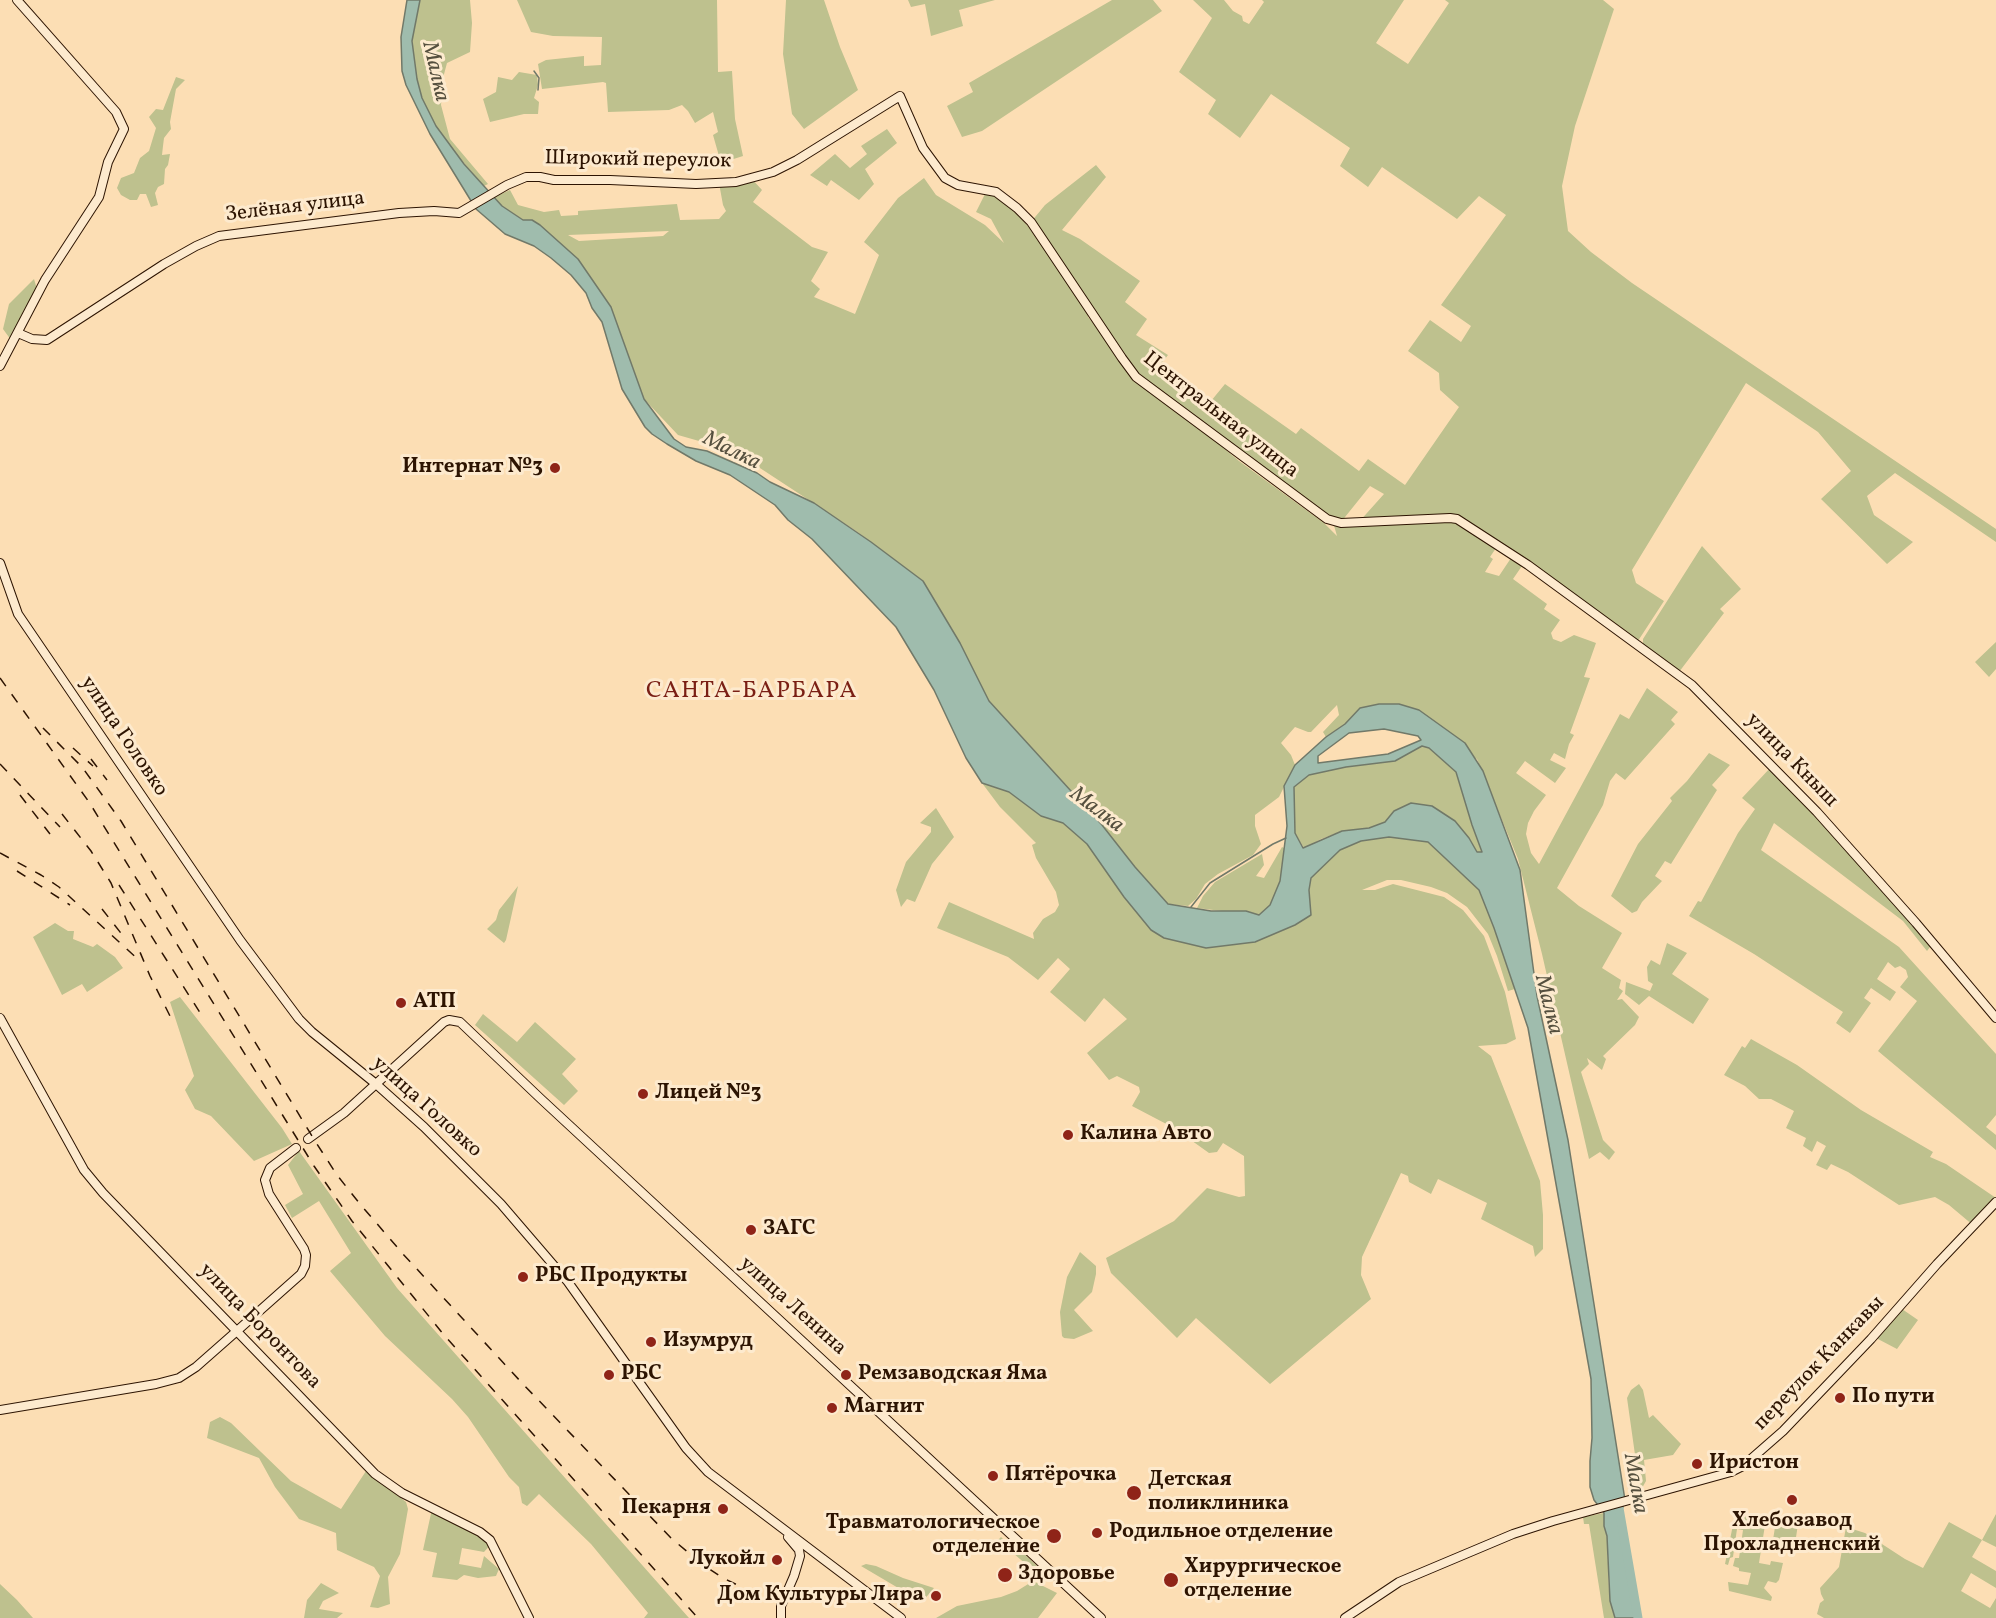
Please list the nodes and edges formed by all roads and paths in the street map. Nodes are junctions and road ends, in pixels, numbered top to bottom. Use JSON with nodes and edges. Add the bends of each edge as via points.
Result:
{"nodes":[{"id":1,"x":17,"y":0,"type":"edge"},
{"id":2,"x":900,"y":96,"type":"joint"},
{"id":3,"x":463,"y":213,"type":"joint"},
{"id":4,"x":18,"y":333,"type":"junction"},
{"id":5,"x":0,"y":366,"type":"edge"},
{"id":6,"x":0,"y":563,"type":"edge"},
{"id":7,"x":1528,"y":565,"type":"joint"},
{"id":8,"x":0,"y":1018,"type":"edge"},
{"id":9,"x":1996,"y":1018,"type":"edge"},
{"id":10,"x":376,"y":1084,"type":"junction"},
{"id":11,"x":308,"y":1139,"type":"dead end"},
{"id":12,"x":296,"y":1148,"type":"dead end"},
{"id":13,"x":1996,"y":1202,"type":"edge"},
{"id":14,"x":238,"y":1330,"type":"junction"},
{"id":15,"x":0,"y":1410,"type":"edge"},
{"id":16,"x":776,"y":1526,"type":"junction"},
{"id":17,"x":529,"y":1618,"type":"edge"},
{"id":18,"x":781,"y":1618,"type":"edge"},
{"id":19,"x":901,"y":1618,"type":"edge"},
{"id":20,"x":1101,"y":1618,"type":"edge"},
{"id":21,"x":1345,"y":1618,"type":"edge"}],
"edges":[{"from":1,"to":4,"type":"street","via":[[116,112],[124,129],[108,162],[99,197],[45,280]]},
{"from":2,"to":3,"type":"street","name":"Широкий переулок","via":[[797,160],[773,172],[736,182],[526,177]]},
{"from":2,"to":7,"type":"street","name":"Центральная улица","via":[[923,148],[945,178],[958,185],[996,192],[1031,222],[1131,371],[1306,506],[1341,523],[1457,519]]},
{"from":3,"to":4,"type":"street","name":"Зелёная улица","via":[[399,213],[219,236],[164,264],[47,340]]},
{"from":4,"to":5,"type":"street"},
{"from":6,"to":10,"type":"street","name":"улица Головко","via":[[18,615],[240,940],[299,1019]]},
{"from":7,"to":9,"type":"street","name":"улица Кныш","via":[[1692,685],[1817,812]]},
{"from":8,"to":14,"type":"street","name":"улица Боронтова","via":[[84,1170]]},
{"from":10,"to":11,"type":"street"},
{"from":10,"to":16,"type":"street","name":"улица Головко","via":[[464,1165],[568,1281],[686,1448],[708,1473]]},
{"from":10,"to":20,"type":"street","name":"улица Ленина","via":[[444,1022],[460,1022]]},
{"from":12,"to":14,"type":"street","via":[[270,1168],[265,1180],[269,1194],[304,1249],[305,1266],[301,1274]]},
{"from":13,"to":21,"type":"street","name":"переулок Канкавы","via":[[1783,1431],[1731,1472],[1513,1534],[1426,1569],[1382,1592]]},
{"from":14,"to":15,"type":"street","via":[[179,1378]]},
{"from":14,"to":17,"type":"street","name":"улица Боронтова","via":[[375,1474],[402,1493],[487,1536]]},
{"from":16,"to":18,"type":"street","via":[[800,1556]]},
{"from":16,"to":19,"type":"street","name":"улица Головко"}]}
